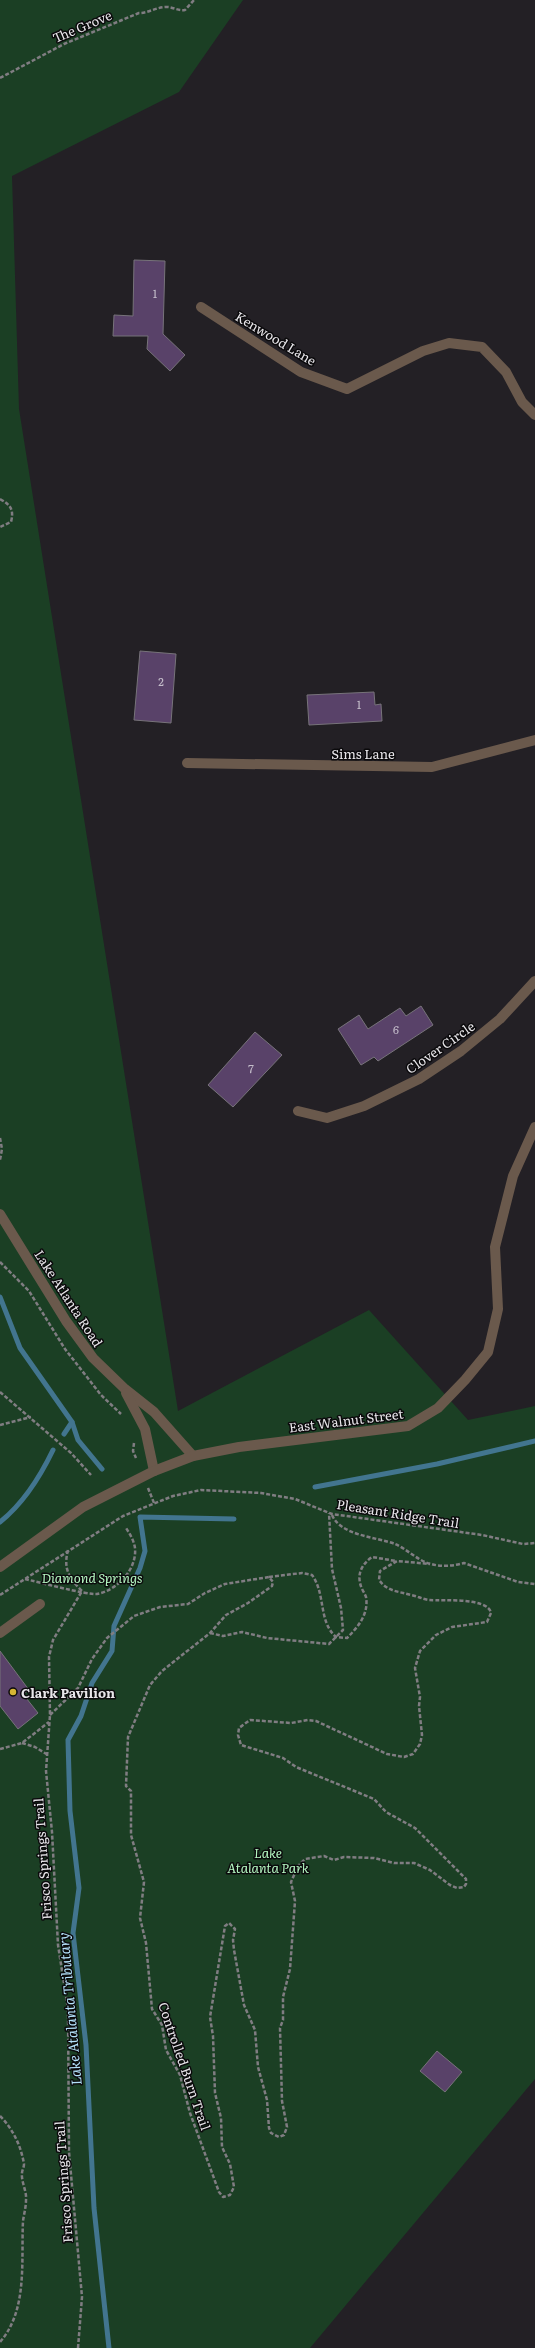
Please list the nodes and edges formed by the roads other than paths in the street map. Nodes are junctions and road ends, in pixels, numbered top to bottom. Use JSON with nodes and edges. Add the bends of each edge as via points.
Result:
{"nodes":[{"id":1,"x":201,"y":307,"type":"dead end"},
{"id":2,"x":535,"y":415,"type":"edge"},
{"id":3,"x":535,"y":740,"type":"edge"},
{"id":4,"x":186,"y":763,"type":"dead end"},
{"id":5,"x":535,"y":981,"type":"edge"},
{"id":6,"x":298,"y":1111,"type":"dead end"},
{"id":7,"x":535,"y":1127,"type":"edge"},
{"id":8,"x":0,"y":1214,"type":"edge"},
{"id":9,"x":125,"y":1389,"type":"junction"},
{"id":10,"x":192,"y":1456,"type":"junction"},
{"id":11,"x":154,"y":1471,"type":"junction"},
{"id":12,"x":0,"y":1567,"type":"edge"},
{"id":13,"x":40,"y":1604,"type":"dead end"},
{"id":14,"x":0,"y":1633,"type":"edge"}],
"edges":[{"from":1,"to":2,"type":"street","name":"Kenwood Lane","via":[[301,372],[347,389],[422,351],[450,344],[482,347],[506,372],[522,402]]},
{"from":3,"to":4,"type":"street","name":"Sims Lane","via":[[432,766]]},
{"from":5,"to":6,"type":"street","name":"Clover Circle","via":[[500,1019],[461,1051],[419,1079],[364,1106],[327,1118]]},
{"from":7,"to":10,"type":"street","name":"East Walnut Street","via":[[513,1176],[495,1247],[498,1309],[488,1352],[438,1408],[408,1426],[239,1447]]},
{"from":8,"to":9,"type":"street","name":"Lake Atlanta Road","via":[[66,1321],[93,1358]]},
{"from":9,"to":10,"type":"street","name":"Lake Atlanta Road","via":[[154,1412]]},
{"from":9,"to":11,"type":"street","name":"Lake Atlanta Road","via":[[145,1429]]},
{"from":10,"to":11,"type":"street","name":"East Walnut Street"},
{"from":11,"to":12,"type":"street","name":"East Walnut Street","via":[[83,1507]]},
{"from":13,"to":14,"type":"street"}]}
